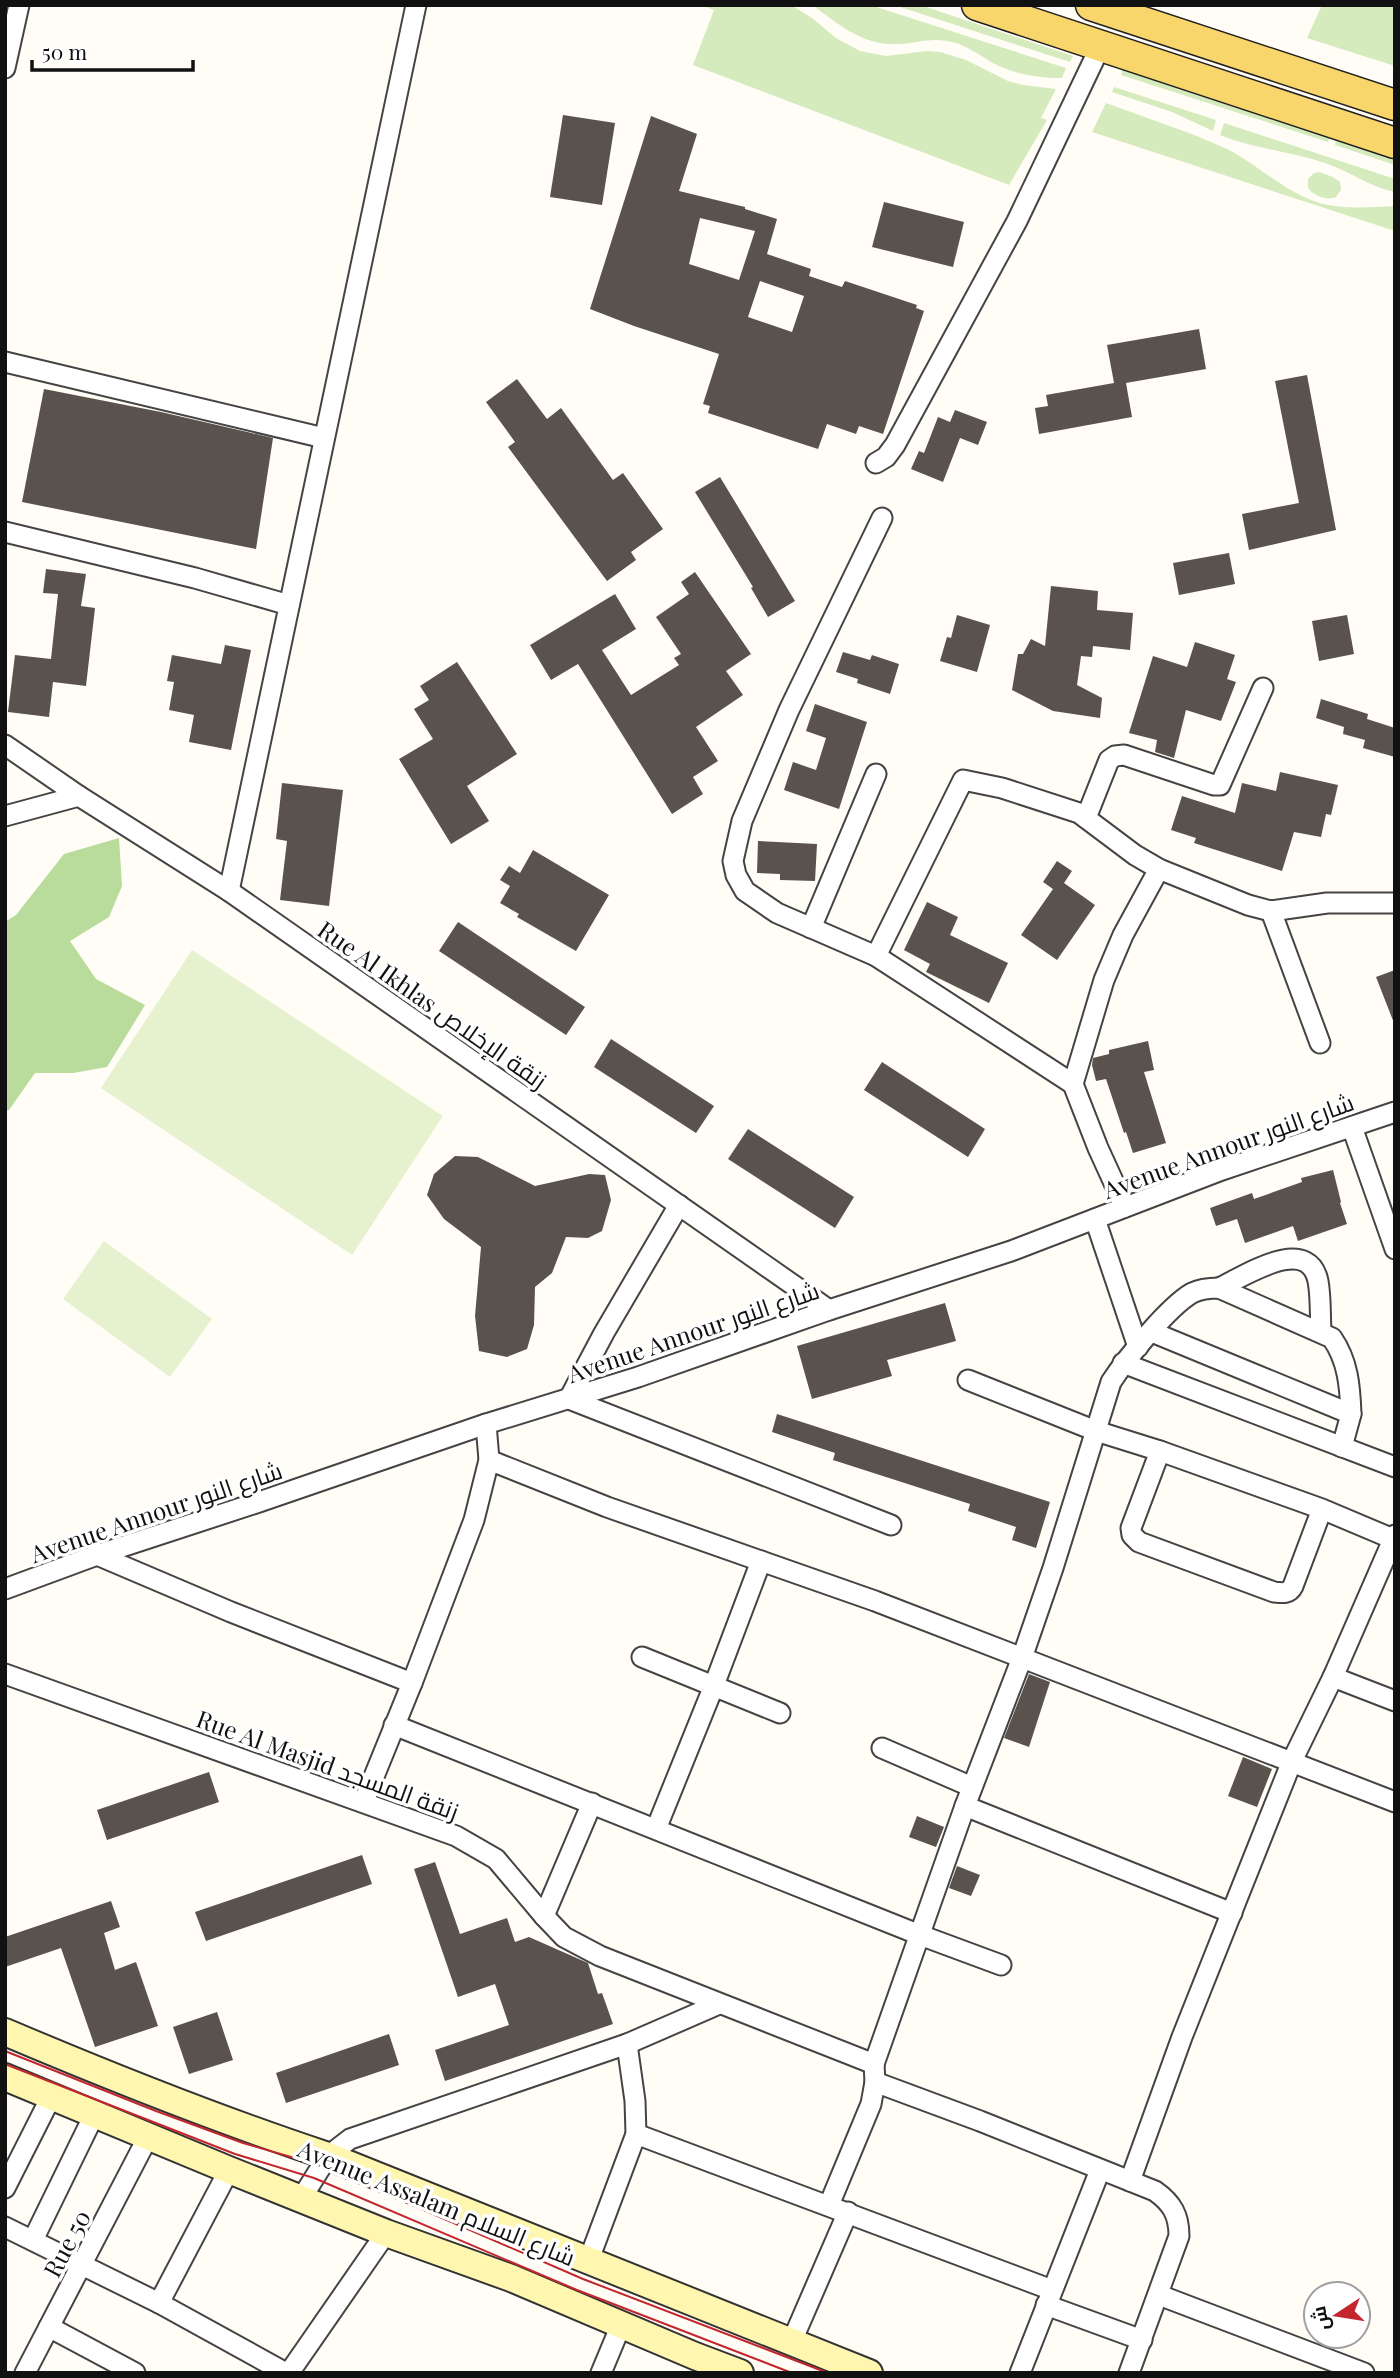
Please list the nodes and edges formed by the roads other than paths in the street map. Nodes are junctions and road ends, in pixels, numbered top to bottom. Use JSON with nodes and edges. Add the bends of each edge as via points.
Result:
{"nodes":[{"id":1,"x":19,"y":5,"type":"edge"},
{"id":2,"x":416,"y":5,"type":"edge"},
{"id":3,"x":977,"y":5,"type":"edge"},
{"id":4,"x":1091,"y":5,"type":"edge"},
{"id":5,"x":1101,"y":46,"type":"junction"},
{"id":6,"x":5,"y":68,"type":"edge"},
{"id":7,"x":1395,"y":105,"type":"edge"},
{"id":8,"x":1395,"y":144,"type":"edge"},
{"id":9,"x":5,"y":362,"type":"edge"},
{"id":10,"x":324,"y":438,"type":"junction"},
{"id":11,"x":876,"y":463,"type":"dead end"},
{"id":12,"x":882,"y":518,"type":"dead end"},
{"id":13,"x":5,"y":532,"type":"edge"},
{"id":14,"x":289,"y":605,"type":"junction"},
{"id":15,"x":1263,"y":688,"type":"dead end"},
{"id":16,"x":5,"y":745,"type":"edge"},
{"id":17,"x":876,"y":774,"type":"dead end"},
{"id":18,"x":79,"y":796,"type":"junction"},
{"id":19,"x":5,"y":816,"type":"edge"},
{"id":20,"x":1086,"y":818,"type":"junction"},
{"id":21,"x":1159,"y":869,"type":"junction"},
{"id":22,"x":229,"y":891,"type":"junction"},
{"id":23,"x":1395,"y":903,"type":"edge"},
{"id":24,"x":1272,"y":911,"type":"junction"},
{"id":25,"x":811,"y":928,"type":"junction"},
{"id":26,"x":876,"y":956,"type":"junction"},
{"id":27,"x":1320,"y":1044,"type":"dead end"},
{"id":28,"x":1073,"y":1084,"type":"junction"},
{"id":29,"x":1395,"y":1112,"type":"edge"},
{"id":30,"x":1352,"y":1127,"type":"junction"},
{"id":31,"x":679,"y":1205,"type":"junction"},
{"id":32,"x":1125,"y":1207,"type":"junction"},
{"id":33,"x":1095,"y":1219,"type":"junction"},
{"id":34,"x":1395,"y":1249,"type":"edge"},
{"id":35,"x":1219,"y":1288,"type":"junction"},
{"id":36,"x":830,"y":1310,"type":"junction"},
{"id":37,"x":1321,"y":1331,"type":"junction"},
{"id":38,"x":1152,"y":1332,"type":"junction"},
{"id":39,"x":1138,"y":1347,"type":"junction"},
{"id":40,"x":1123,"y":1363,"type":"junction"},
{"id":41,"x":968,"y":1380,"type":"dead end"},
{"id":42,"x":569,"y":1399,"type":"junction"},
{"id":43,"x":1351,"y":1414,"type":"junction"},
{"id":44,"x":486,"y":1424,"type":"junction"},
{"id":45,"x":1096,"y":1430,"type":"junction"},
{"id":46,"x":1342,"y":1447,"type":"junction"},
{"id":47,"x":1160,"y":1451,"type":"junction"},
{"id":48,"x":489,"y":1460,"type":"junction"},
{"id":49,"x":1395,"y":1467,"type":"edge"},
{"id":50,"x":1322,"y":1509,"type":"junction"},
{"id":51,"x":891,"y":1525,"type":"dead end"},
{"id":52,"x":1394,"y":1537,"type":"edge"},
{"id":53,"x":97,"y":1555,"type":"junction"},
{"id":54,"x":761,"y":1561,"type":"junction"},
{"id":55,"x":5,"y":1589,"type":"edge"},
{"id":56,"x":642,"y":1657,"type":"dead end"},
{"id":57,"x":1022,"y":1658,"type":"junction"},
{"id":58,"x":5,"y":1674,"type":"edge"},
{"id":59,"x":1333,"y":1677,"type":"junction"},
{"id":60,"x":412,"y":1683,"type":"junction"},
{"id":61,"x":713,"y":1688,"type":"junction"},
{"id":62,"x":1395,"y":1701,"type":"edge"},
{"id":63,"x":780,"y":1713,"type":"dead end"},
{"id":64,"x":394,"y":1725,"type":"junction"},
{"id":65,"x":881,"y":1748,"type":"dead end"},
{"id":66,"x":1300,"y":1764,"type":"junction"},
{"id":67,"x":972,"y":1787,"type":"junction"},
{"id":68,"x":364,"y":1801,"type":"junction"},
{"id":69,"x":1395,"y":1802,"type":"edge"},
{"id":70,"x":592,"y":1803,"type":"junction"},
{"id":71,"x":965,"y":1806,"type":"junction"},
{"id":72,"x":656,"y":1829,"type":"junction"},
{"id":73,"x":1232,"y":1913,"type":"junction"},
{"id":74,"x":544,"y":1916,"type":"junction"},
{"id":75,"x":920,"y":1935,"type":"junction"},
{"id":76,"x":1001,"y":1965,"type":"dead end"},
{"id":77,"x":719,"y":2004,"type":"junction"},
{"id":78,"x":5,"y":2032,"type":"edge"},
{"id":79,"x":626,"y":2044,"type":"junction"},
{"id":80,"x":874,"y":2073,"type":"junction"},
{"id":81,"x":5,"y":2077,"type":"edge"},
{"id":82,"x":52,"y":2095,"type":"junction"},
{"id":83,"x":95,"y":2113,"type":"junction"},
{"id":84,"x":636,"y":2134,"type":"junction"},
{"id":85,"x":149,"y":2135,"type":"junction"},
{"id":86,"x":328,"y":2156,"type":"junction"},
{"id":87,"x":229,"y":2170,"type":"junction"},
{"id":88,"x":1100,"y":2170,"type":"junction"},
{"id":89,"x":1130,"y":2180,"type":"junction"},
{"id":90,"x":5,"y":2188,"type":"edge"},
{"id":91,"x":301,"y":2199,"type":"junction"},
{"id":92,"x":829,"y":2204,"type":"junction"},
{"id":93,"x":848,"y":2213,"type":"junction"},
{"id":94,"x":5,"y":2227,"type":"edge"},
{"id":95,"x":386,"y":2233,"type":"junction"},
{"id":96,"x":33,"y":2240,"type":"junction"},
{"id":97,"x":588,"y":2262,"type":"junction"},
{"id":98,"x":83,"y":2265,"type":"junction"},
{"id":99,"x":1159,"y":2295,"type":"junction"},
{"id":100,"x":1049,"y":2297,"type":"junction"},
{"id":101,"x":159,"y":2303,"type":"junction"},
{"id":102,"x":621,"y":2325,"type":"junction"},
{"id":103,"x":49,"y":2327,"type":"junction"},
{"id":104,"x":1142,"y":2340,"type":"junction"},
{"id":105,"x":792,"y":2341,"type":"junction"},
{"id":106,"x":25,"y":2373,"type":"edge"},
{"id":107,"x":135,"y":2373,"type":"edge"},
{"id":108,"x":287,"y":2373,"type":"edge"},
{"id":109,"x":601,"y":2373,"type":"edge"},
{"id":110,"x":740,"y":2373,"type":"edge"},
{"id":111,"x":869,"y":2373,"type":"edge"},
{"id":112,"x":1020,"y":2373,"type":"edge"},
{"id":113,"x":1129,"y":2373,"type":"edge"},
{"id":114,"x":1364,"y":2373,"type":"edge"}],
"edges":[{"from":1,"to":6,"type":"street"},
{"from":2,"to":10,"type":"street"},
{"from":3,"to":5,"type":"main road"},
{"from":4,"to":7,"type":"main road"},
{"from":5,"to":8,"type":"main road"},
{"from":5,"to":11,"type":"street","via":[[1017,221],[895,445]]},
{"from":9,"to":10,"type":"street"},
{"from":10,"to":14,"type":"street"},
{"from":12,"to":25,"type":"street","via":[[789,710],[742,821],[733,861],[745,891],[777,913]]},
{"from":13,"to":14,"type":"street"},
{"from":14,"to":22,"type":"street"},
{"from":15,"to":20,"type":"street","via":[[1220,785],[1115,756],[1109,760]]},
{"from":16,"to":18,"type":"street","name":"Rue Al Ikhlas زنقة الإخلاص"},
{"from":17,"to":25,"type":"street"},
{"from":18,"to":19,"type":"street"},
{"from":18,"to":22,"type":"street","name":"Rue Al Ikhlas زنقة الإخلاص"},
{"from":20,"to":21,"type":"street"},
{"from":20,"to":26,"type":"street","via":[[1014,792],[963,780]]},
{"from":21,"to":24,"type":"street"},
{"from":21,"to":28,"type":"street","via":[[1104,980]]},
{"from":22,"to":31,"type":"street","name":"Rue Al Ikhlas زنقة الإخلاص"},
{"from":23,"to":24,"type":"street","via":[[1326,903]]},
{"from":24,"to":27,"type":"street"},
{"from":25,"to":26,"type":"street"},
{"from":26,"to":28,"type":"street"},
{"from":28,"to":32,"type":"street"},
{"from":29,"to":30,"type":"street","name":"Avenue Annour شارع النور"},
{"from":30,"to":32,"type":"street","name":"Avenue Annour شارع النور"},
{"from":30,"to":34,"type":"street"},
{"from":31,"to":36,"type":"street","name":"Rue Al Ikhlas زنقة الإخلاص"},
{"from":31,"to":42,"type":"street"},
{"from":32,"to":33,"type":"street","name":"Avenue Annour شارع النور"},
{"from":33,"to":36,"type":"street","name":"Avenue Annour شارع النور"},
{"from":33,"to":39,"type":"street"},
{"from":35,"to":37,"type":"street"},
{"from":35,"to":37,"type":"street","via":[[1294,1257],[1312,1268],[1318,1279]]},
{"from":35,"to":38,"type":"street","via":[[1193,1293]]},
{"from":36,"to":42,"type":"street","name":"Avenue Annour شارع النور"},
{"from":37,"to":43,"type":"street","via":[[1341,1351]]},
{"from":38,"to":39,"type":"street"},
{"from":38,"to":43,"type":"street"},
{"from":39,"to":40,"type":"street"},
{"from":40,"to":45,"type":"street","via":[[1111,1382]]},
{"from":40,"to":46,"type":"street"},
{"from":41,"to":45,"type":"street"},
{"from":42,"to":44,"type":"street","name":"Avenue Annour شارع النور"},
{"from":42,"to":51,"type":"street"},
{"from":43,"to":46,"type":"street"},
{"from":44,"to":48,"type":"street"},
{"from":44,"to":53,"type":"street","name":"Avenue Annour شارع النور"},
{"from":45,"to":47,"type":"street"},
{"from":45,"to":57,"type":"street"},
{"from":46,"to":49,"type":"street"},
{"from":47,"to":50,"type":"street"},
{"from":47,"to":50,"type":"street","via":[[1132,1521],[1135,1539],[1274,1592],[1290,1591]]},
{"from":48,"to":54,"type":"street"},
{"from":48,"to":60,"type":"street","via":[[474,1520]]},
{"from":50,"to":52,"type":"street"},
{"from":52,"to":59,"type":"street"},
{"from":53,"to":55,"type":"street","name":"Avenue Annour شارع النور"},
{"from":53,"to":60,"type":"street"},
{"from":54,"to":57,"type":"street"},
{"from":54,"to":61,"type":"street"},
{"from":56,"to":61,"type":"street"},
{"from":57,"to":66,"type":"street"},
{"from":57,"to":67,"type":"street"},
{"from":58,"to":68,"type":"street","name":"Rue Al Masjid زنقة المسجد"},
{"from":59,"to":62,"type":"street"},
{"from":59,"to":66,"type":"street"},
{"from":60,"to":64,"type":"street"},
{"from":61,"to":63,"type":"street"},
{"from":61,"to":72,"type":"street"},
{"from":64,"to":68,"type":"street"},
{"from":64,"to":70,"type":"street"},
{"from":65,"to":67,"type":"street"},
{"from":66,"to":69,"type":"street"},
{"from":66,"to":73,"type":"street"},
{"from":67,"to":71,"type":"street"},
{"from":68,"to":74,"type":"street","name":"Rue Al Masjid زنقة المسجد","via":[[479,1847],[496,1859]]},
{"from":70,"to":72,"type":"street"},
{"from":70,"to":74,"type":"street"},
{"from":71,"to":73,"type":"street"},
{"from":71,"to":75,"type":"street"},
{"from":72,"to":75,"type":"street"},
{"from":73,"to":89,"type":"street"},
{"from":74,"to":77,"type":"street","name":"Rue Al Masjid زنقة المسجد","via":[[564,1937],[600,1956]]},
{"from":75,"to":76,"type":"street"},
{"from":75,"to":80,"type":"street"},
{"from":77,"to":79,"type":"street"},
{"from":77,"to":80,"type":"street","name":"Rue Al Masjid زنقة المسجد"},
{"from":78,"to":86,"type":"main road","name":"Avenue Assalam شارع السلام"},
{"from":79,"to":84,"type":"street"},
{"from":79,"to":86,"type":"street","via":[[358,2135]]},
{"from":80,"to":88,"type":"street","name":"Rue Al Masjid زنقة المسجد"},
{"from":80,"to":92,"type":"street","via":[[871,2104]]},
{"from":81,"to":82,"type":"main road","name":"Avenue Assalam شارع السلام"},
{"from":82,"to":83,"type":"main road","name":"Avenue Assalam شارع السلام"},
{"from":82,"to":90,"type":"street"},
{"from":83,"to":85,"type":"main road","name":"Avenue Assalam شارع السلام"},
{"from":83,"to":96,"type":"street"},
{"from":84,"to":92,"type":"street"},
{"from":84,"to":97,"type":"street"},
{"from":85,"to":87,"type":"main road","name":"Avenue Assalam شارع السلام"},
{"from":85,"to":98,"type":"street","name":"Rue 50"},
{"from":86,"to":91,"type":"street"},
{"from":86,"to":97,"type":"main road","name":"Avenue Assalam شارع السلام"},
{"from":87,"to":91,"type":"main road","name":"Avenue Assalam شارع السلام"},
{"from":87,"to":101,"type":"street"},
{"from":88,"to":89,"type":"street","name":"Rue Al Masjid زنقة المسجد"},
{"from":88,"to":100,"type":"street"},
{"from":89,"to":99,"type":"street","name":"Rue Al Masjid زنقة المسجد","via":[[1166,2199],[1177,2216],[1177,2248]]},
{"from":91,"to":95,"type":"main road","name":"Avenue Assalam شارع السلام"},
{"from":92,"to":93,"type":"street"},
{"from":93,"to":100,"type":"street"},
{"from":93,"to":105,"type":"street"},
{"from":94,"to":96,"type":"street"},
{"from":95,"to":102,"type":"main road","name":"Avenue Assalam شارع السلام"},
{"from":95,"to":108,"type":"street"},
{"from":96,"to":98,"type":"street"},
{"from":97,"to":105,"type":"main road","name":"Avenue Assalam شارع السلام"},
{"from":98,"to":101,"type":"street"},
{"from":98,"to":103,"type":"street","name":"Rue 50"},
{"from":99,"to":104,"type":"street","name":"Rue Al Masjid زنقة المسجد"},
{"from":99,"to":114,"type":"street"},
{"from":100,"to":104,"type":"street"},
{"from":100,"to":112,"type":"street"},
{"from":101,"to":108,"type":"street"},
{"from":102,"to":109,"type":"street"},
{"from":102,"to":110,"type":"main road","name":"Avenue Assalam شارع السلام"},
{"from":103,"to":106,"type":"street","name":"Rue 50"},
{"from":103,"to":107,"type":"street"},
{"from":104,"to":113,"type":"street","name":"Rue Al Masjid زنقة المسجد"},
{"from":105,"to":111,"type":"main road","name":"Avenue Assalam شارع السلام"}]}
